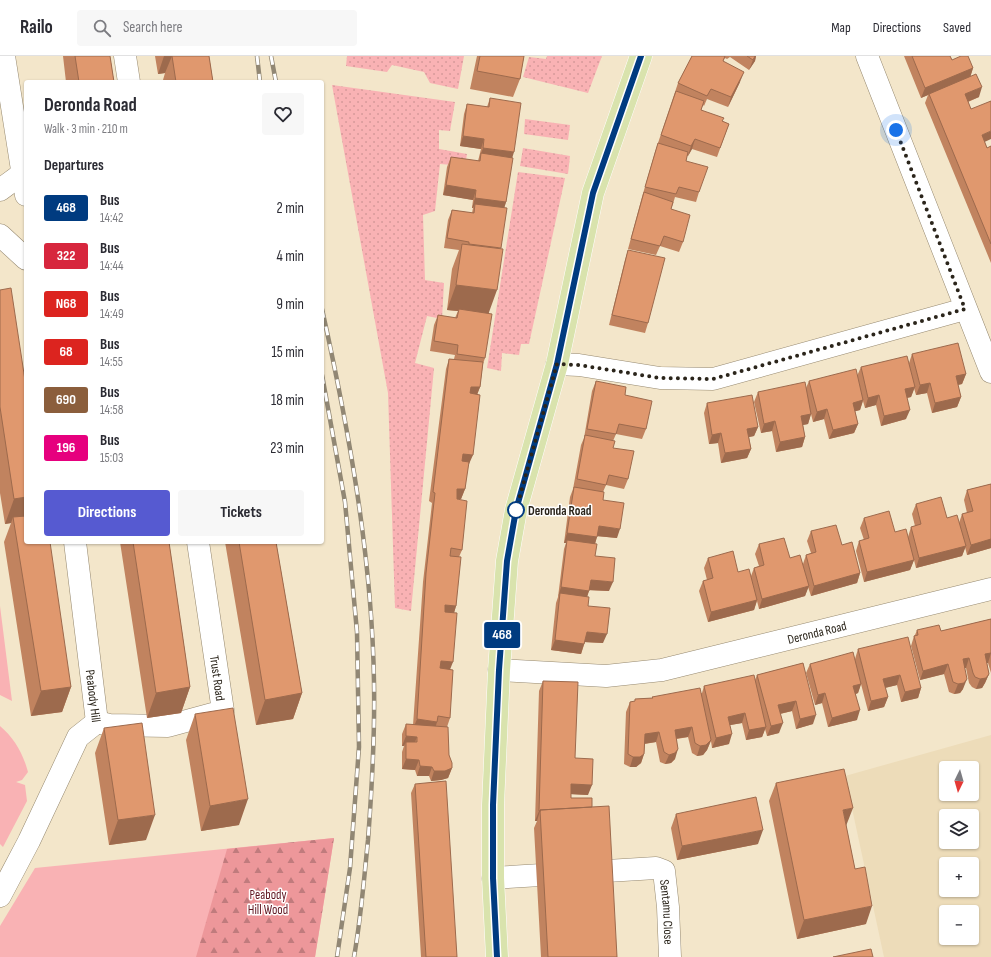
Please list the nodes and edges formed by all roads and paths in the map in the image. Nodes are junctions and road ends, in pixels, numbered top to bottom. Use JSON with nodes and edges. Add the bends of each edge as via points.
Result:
{"nodes":[{"id":1,"x":4,"y":56,"type":"edge"},
{"id":2,"x":125,"y":56,"type":"edge"},
{"id":3,"x":641,"y":56,"type":"edge"},
{"id":4,"x":867,"y":56,"type":"edge"},
{"id":5,"x":129,"y":80,"type":"edge"},
{"id":6,"x":22,"y":173,"type":"junction"},
{"id":7,"x":24,"y":184,"type":"edge"},
{"id":8,"x":0,"y":190,"type":"edge"},
{"id":9,"x":0,"y":235,"type":"edge"},
{"id":10,"x":24,"y":257,"type":"edge"},
{"id":11,"x":965,"y":309,"type":"junction"},
{"id":12,"x":557,"y":364,"type":"junction"},
{"id":13,"x":991,"y":372,"type":"edge"},
{"id":14,"x":75,"y":544,"type":"edge"},
{"id":15,"x":198,"y":544,"type":"edge"},
{"id":16,"x":991,"y":589,"type":"edge"},
{"id":17,"x":499,"y":670,"type":"junction"},
{"id":18,"x":97,"y":722,"type":"junction"},
{"id":19,"x":493,"y":878,"type":"junction"},
{"id":20,"x":0,"y":896,"type":"edge"},
{"id":21,"x":497,"y":957,"type":"edge"},
{"id":22,"x":670,"y":957,"type":"edge"}],
"edges":[{"from":1,"to":6,"type":"street"},
{"from":2,"to":5,"type":"street"},
{"from":3,"to":12,"type":"main road","via":[[593,193]]},
{"from":4,"to":11,"type":"street"},
{"from":6,"to":7,"type":"street"},
{"from":6,"to":8,"type":"street"},
{"from":9,"to":10,"type":"street"},
{"from":11,"to":12,"type":"street","via":[[713,379],[660,378]]},
{"from":11,"to":13,"type":"street"},
{"from":12,"to":17,"type":"main road","via":[[516,510],[507,561]]},
{"from":14,"to":18,"type":"street","name":"Peabody Hill"},
{"from":15,"to":18,"type":"street","name":"Trust Road","via":[[223,711],[168,726],[109,725]]},
{"from":16,"to":17,"type":"street","name":"Deronda Road","via":[[662,670],[606,676]]},
{"from":17,"to":19,"type":"main road","via":[[493,805]]},
{"from":18,"to":20,"type":"street","name":"Peabody Hill","via":[[78,737],[29,842]]},
{"from":19,"to":21,"type":"main road"},
{"from":19,"to":22,"type":"street","name":"Sentamu Close","via":[[656,868],[664,871]]}]}
